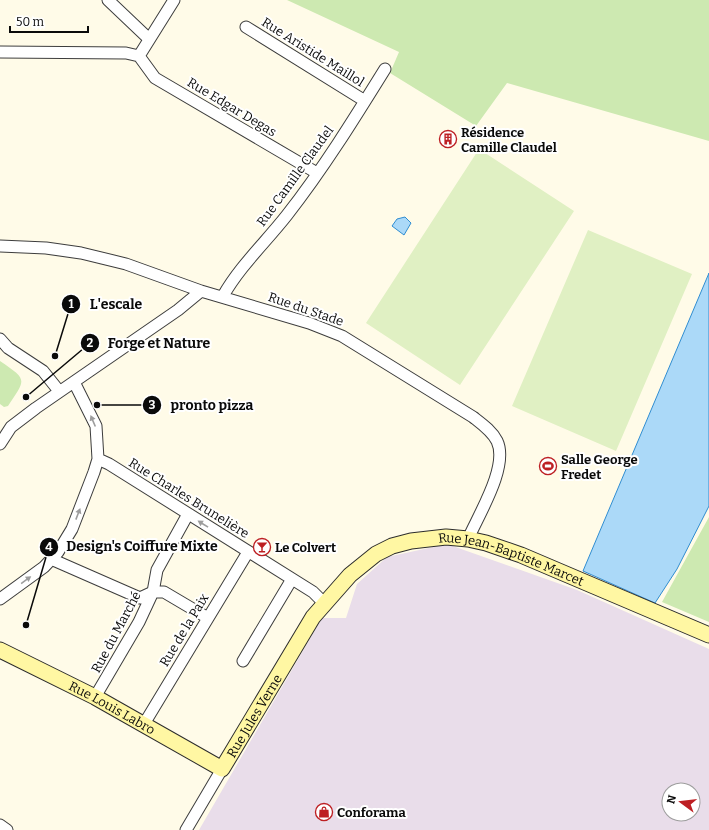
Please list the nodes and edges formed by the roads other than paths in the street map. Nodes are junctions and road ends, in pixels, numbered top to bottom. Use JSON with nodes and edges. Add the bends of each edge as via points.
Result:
{"nodes":[{"id":1,"x":108,"y":0,"type":"edge"},
{"id":2,"x":174,"y":0,"type":"edge"},
{"id":3,"x":246,"y":27,"type":"dead end"},
{"id":4,"x":149,"y":39,"type":"junction"},
{"id":5,"x":0,"y":52,"type":"edge"},
{"id":6,"x":139,"y":56,"type":"junction"},
{"id":7,"x":384,"y":69,"type":"dead end"},
{"id":8,"x":365,"y":101,"type":"junction"},
{"id":9,"x":317,"y":173,"type":"junction"},
{"id":10,"x":0,"y":246,"type":"edge"},
{"id":11,"x":202,"y":291,"type":"junction"},
{"id":12,"x":223,"y":296,"type":"junction"},
{"id":13,"x":1,"y":341,"type":"edge"},
{"id":14,"x":74,"y":382,"type":"junction"},
{"id":15,"x":59,"y":391,"type":"junction"},
{"id":16,"x":0,"y":444,"type":"edge"},
{"id":17,"x":98,"y":459,"type":"junction"},
{"id":18,"x":188,"y":514,"type":"junction"},
{"id":19,"x":468,"y":538,"type":"junction"},
{"id":20,"x":248,"y":552,"type":"junction"},
{"id":21,"x":51,"y":560,"type":"junction"},
{"id":22,"x":292,"y":579,"type":"junction"},
{"id":23,"x":153,"y":592,"type":"junction"},
{"id":24,"x":0,"y":599,"type":"edge"},
{"id":25,"x":324,"y":603,"type":"junction"},
{"id":26,"x":208,"y":618,"type":"junction"},
{"id":27,"x":709,"y":635,"type":"edge"},
{"id":28,"x":0,"y":650,"type":"edge"},
{"id":29,"x":243,"y":661,"type":"dead end"},
{"id":30,"x":96,"y":697,"type":"junction"},
{"id":31,"x":144,"y":724,"type":"junction"},
{"id":32,"x":222,"y":770,"type":"junction"},
{"id":33,"x":0,"y":825,"type":"edge"},
{"id":34,"x":7,"y":830,"type":"edge"},
{"id":35,"x":186,"y":830,"type":"edge"}],
"edges":[{"from":1,"to":4,"type":"street"},
{"from":2,"to":4,"type":"street"},
{"from":3,"to":8,"type":"street","name":"Rue Aristide Maillol"},
{"from":4,"to":6,"type":"street"},
{"from":5,"to":6,"type":"street"},
{"from":6,"to":9,"type":"street","name":"Rue Edgar Degas","via":[[155,78]]},
{"from":7,"to":8,"type":"street","name":"Rue Camille Claudel"},
{"from":8,"to":9,"type":"street","name":"Rue Camille Claudel"},
{"from":9,"to":12,"type":"street","name":"Rue Camille Claudel","via":[[286,216],[239,270]]},
{"from":10,"to":11,"type":"street","name":"Rue du Stade","via":[[81,253],[126,264]]},
{"from":11,"to":12,"type":"street","name":"Rue du Stade"},
{"from":11,"to":14,"type":"street"},
{"from":12,"to":19,"type":"street","name":"Rue du Stade","via":[[310,323],[342,336],[487,428],[497,441],[501,454],[499,471]]},
{"from":13,"to":15,"type":"street","via":[[43,371]]},
{"from":14,"to":15,"type":"street"},
{"from":17,"to":14,"type":"street","one_way":true,"via":[[96,426]]},
{"from":15,"to":16,"type":"street","via":[[11,427]]},
{"from":17,"to":18,"type":"street","name":"Rue Charles Brunelière"},
{"from":21,"to":17,"type":"street","one_way":true,"via":[[72,529]]},
{"from":20,"to":18,"type":"street","name":"Rue Charles Brunelière","one_way":true},
{"from":18,"to":23,"type":"street","name":"Rue du Marché","via":[[157,570]]},
{"from":19,"to":25,"type":"street","name":"Rue Jean-Baptiste Marcet","via":[[446,537],[392,546],[362,564]]},
{"from":19,"to":27,"type":"street","name":"Rue Jean-Baptiste Marcet","via":[[521,555]]},
{"from":20,"to":22,"type":"street","name":"Rue Charles Brunelière"},
{"from":20,"to":26,"type":"street","name":"Rue de la Paix"},
{"from":21,"to":23,"type":"street","via":[[140,598]]},
{"from":24,"to":21,"type":"street","one_way":true},
{"from":22,"to":25,"type":"street","name":"Rue Charles Brunelière","via":[[313,592]]},
{"from":22,"to":29,"type":"street"},
{"from":23,"to":26,"type":"street","via":[[164,592]]},
{"from":23,"to":30,"type":"street","name":"Rue du Marché","via":[[139,622]]},
{"from":25,"to":32,"type":"street","name":"Rue Jules Verne","via":[[313,617]]},
{"from":26,"to":31,"type":"street","name":"Rue de la Paix"},
{"from":28,"to":30,"type":"street","name":"Rue Louis Labro"},
{"from":30,"to":31,"type":"street","name":"Rue Louis Labro"},
{"from":31,"to":32,"type":"street","name":"Rue Louis Labro"},
{"from":32,"to":35,"type":"street","name":"Rue Jules Verne"},
{"from":33,"to":34,"type":"street"}]}
